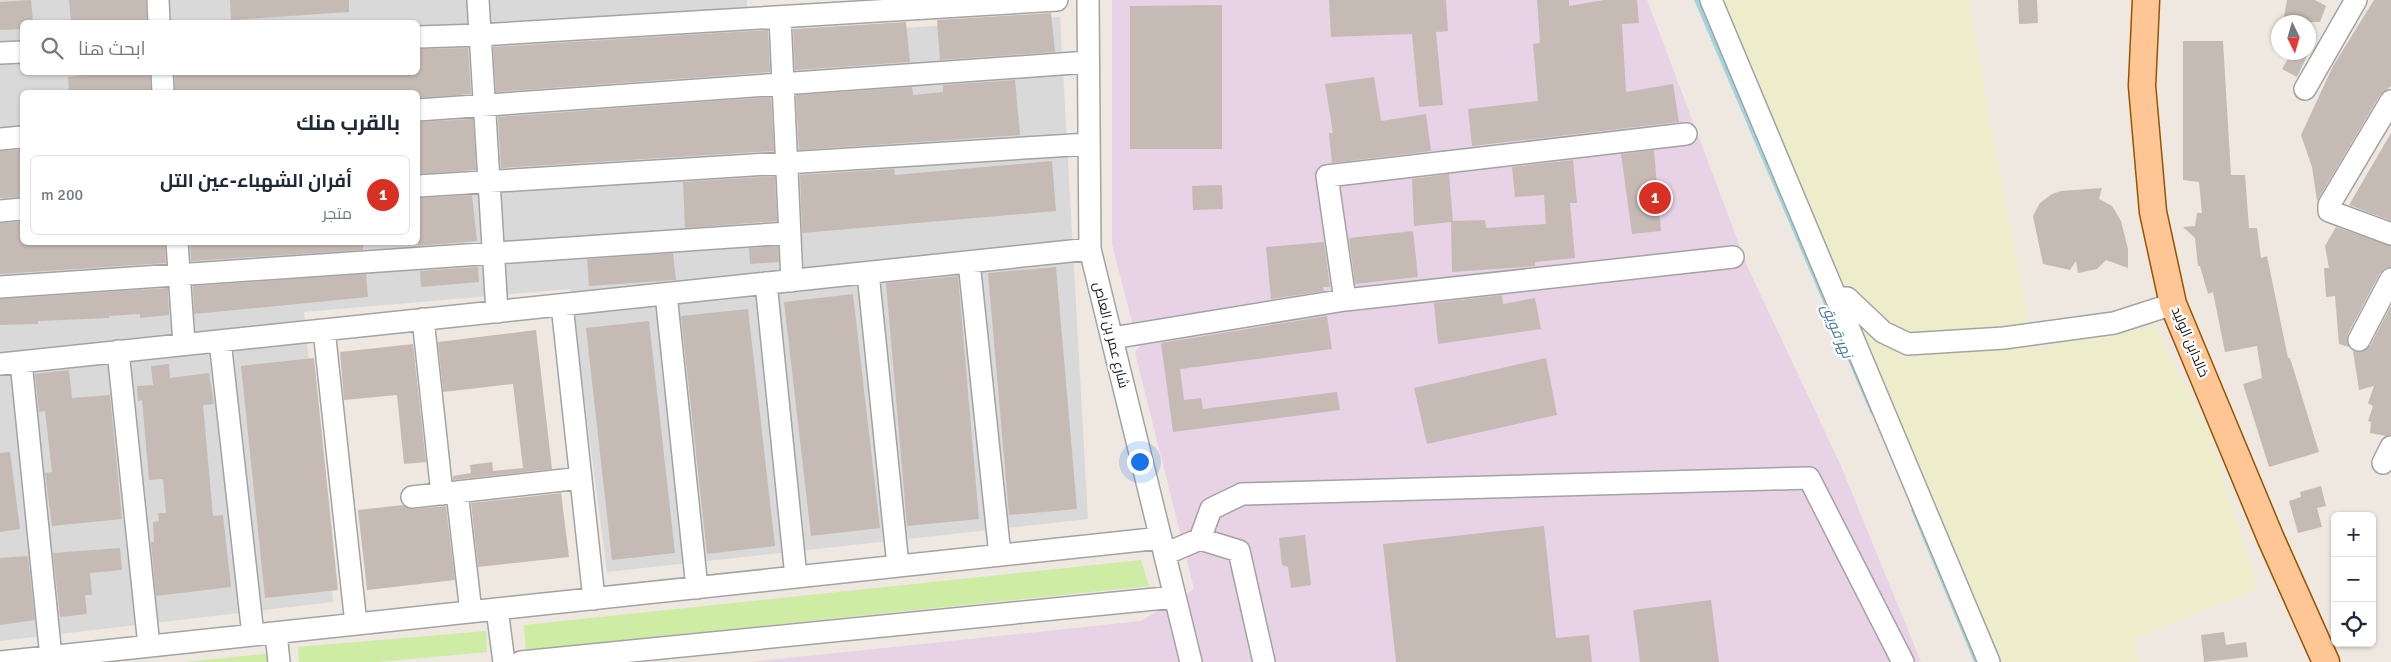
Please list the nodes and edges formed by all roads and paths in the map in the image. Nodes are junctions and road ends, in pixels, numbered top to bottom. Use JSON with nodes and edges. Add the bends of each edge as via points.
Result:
{"nodes":[{"id":1,"x":158,"y":0,"type":"edge"},
{"id":2,"x":478,"y":0,"type":"edge"},
{"id":3,"x":1057,"y":0,"type":"edge"},
{"id":4,"x":1088,"y":0,"type":"edge"},
{"id":5,"x":1711,"y":0,"type":"edge"},
{"id":6,"x":2146,"y":0,"type":"edge"},
{"id":7,"x":2356,"y":0,"type":"edge"},
{"id":8,"x":780,"y":17,"type":"junction"},
{"id":9,"x":160,"y":20,"type":"edge"},
{"id":10,"x":480,"y":35,"type":"junction"},
{"id":11,"x":420,"y":37,"type":"edge"},
{"id":12,"x":20,"y":52,"type":"edge"},
{"id":13,"x":0,"y":53,"type":"edge"},
{"id":14,"x":1088,"y":62,"type":"junction"},
{"id":15,"x":162,"y":75,"type":"edge"},
{"id":16,"x":783,"y":84,"type":"junction"},
{"id":17,"x":2305,"y":89,"type":"dead end"},
{"id":18,"x":164,"y":90,"type":"edge"},
{"id":19,"x":2391,"y":100,"type":"edge"},
{"id":20,"x":484,"y":105,"type":"junction"},
{"id":21,"x":420,"y":110,"type":"edge"},
{"id":22,"x":1686,"y":134,"type":"dead end"},
{"id":23,"x":20,"y":137,"type":"edge"},
{"id":24,"x":0,"y":139,"type":"edge"},
{"id":25,"x":1089,"y":144,"type":"junction"},
{"id":26,"x":786,"y":163,"type":"junction"},
{"id":27,"x":489,"y":182,"type":"junction"},
{"id":28,"x":420,"y":186,"type":"edge"},
{"id":29,"x":20,"y":209,"type":"edge"},
{"id":30,"x":0,"y":211,"type":"edge"},
{"id":31,"x":789,"y":234,"type":"junction"},
{"id":32,"x":2391,"y":234,"type":"edge"},
{"id":33,"x":176,"y":245,"type":"edge"},
{"id":34,"x":1090,"y":249,"type":"junction"},
{"id":35,"x":494,"y":253,"type":"junction"},
{"id":36,"x":1733,"y":257,"type":"dead end"},
{"id":37,"x":969,"y":262,"type":"junction"},
{"id":38,"x":868,"y":273,"type":"junction"},
{"id":39,"x":179,"y":275,"type":"junction"},
{"id":40,"x":2391,"y":279,"type":"edge"},
{"id":41,"x":792,"y":281,"type":"junction"},
{"id":42,"x":766,"y":283,"type":"junction"},
{"id":43,"x":0,"y":287,"type":"edge"},
{"id":44,"x":666,"y":294,"type":"junction"},
{"id":45,"x":1838,"y":299,"type":"junction"},
{"id":46,"x":1345,"y":300,"type":"junction"},
{"id":47,"x":2173,"y":304,"type":"junction"},
{"id":48,"x":562,"y":305,"type":"junction"},
{"id":49,"x":497,"y":312,"type":"junction"},
{"id":50,"x":423,"y":319,"type":"junction"},
{"id":51,"x":324,"y":330,"type":"junction"},
{"id":52,"x":1112,"y":338,"type":"junction"},
{"id":53,"x":220,"y":340,"type":"junction"},
{"id":54,"x":2359,"y":340,"type":"dead end"},
{"id":55,"x":184,"y":344,"type":"junction"},
{"id":56,"x":118,"y":351,"type":"junction"},
{"id":57,"x":21,"y":362,"type":"junction"},
{"id":58,"x":0,"y":364,"type":"edge"},
{"id":59,"x":581,"y":478,"type":"junction"},
{"id":60,"x":450,"y":493,"type":"junction"},
{"id":61,"x":412,"y":497,"type":"dead end"},
{"id":62,"x":1200,"y":539,"type":"junction"},
{"id":63,"x":1163,"y":546,"type":"junction"},
{"id":64,"x":1000,"y":555,"type":"junction"},
{"id":65,"x":898,"y":566,"type":"junction"},
{"id":66,"x":796,"y":577,"type":"junction"},
{"id":67,"x":697,"y":588,"type":"junction"},
{"id":68,"x":1175,"y":597,"type":"junction"},
{"id":69,"x":594,"y":598,"type":"junction"},
{"id":70,"x":497,"y":609,"type":"junction"},
{"id":71,"x":471,"y":612,"type":"junction"},
{"id":72,"x":356,"y":624,"type":"junction"},
{"id":73,"x":276,"y":633,"type":"junction"},
{"id":74,"x":253,"y":635,"type":"junction"},
{"id":75,"x":149,"y":646,"type":"junction"},
{"id":76,"x":51,"y":657,"type":"junction"},
{"id":77,"x":1,"y":662,"type":"edge"},
{"id":78,"x":279,"y":662,"type":"edge"},
{"id":79,"x":504,"y":662,"type":"edge"},
{"id":80,"x":521,"y":662,"type":"edge"},
{"id":81,"x":1191,"y":662,"type":"edge"},
{"id":82,"x":1264,"y":662,"type":"edge"},
{"id":83,"x":1903,"y":662,"type":"edge"},
{"id":84,"x":1989,"y":662,"type":"edge"},
{"id":85,"x":2326,"y":662,"type":"edge"}],
"edges":[{"from":1,"to":9,"type":"street"},
{"from":2,"to":10,"type":"street"},
{"from":3,"to":8,"type":"street"},
{"from":4,"to":14,"type":"street","name":"شارع عمر بن العاص"},
{"from":5,"to":45,"type":"street"},
{"from":6,"to":47,"type":"main road","name":"خالدابن الوليد","via":[[2142,86],[2153,212]]},
{"from":7,"to":17,"type":"street"},
{"from":8,"to":10,"type":"street"},
{"from":8,"to":16,"type":"street"},
{"from":10,"to":11,"type":"street"},
{"from":10,"to":20,"type":"street"},
{"from":12,"to":13,"type":"street"},
{"from":14,"to":16,"type":"street"},
{"from":14,"to":25,"type":"street","name":"شارع عمر بن العاص"},
{"from":15,"to":18,"type":"street"},
{"from":16,"to":20,"type":"street"},
{"from":16,"to":26,"type":"street"},
{"from":19,"to":32,"type":"street","via":[[2329,205],[2329,211]]},
{"from":20,"to":21,"type":"street"},
{"from":20,"to":27,"type":"street"},
{"from":22,"to":46,"type":"street","via":[[1327,176]]},
{"from":23,"to":24,"type":"street"},
{"from":25,"to":26,"type":"street"},
{"from":25,"to":34,"type":"street","name":"شارع عمر بن العاص"},
{"from":26,"to":27,"type":"street"},
{"from":26,"to":31,"type":"street"},
{"from":27,"to":28,"type":"street"},
{"from":27,"to":35,"type":"street"},
{"from":29,"to":30,"type":"street"},
{"from":31,"to":35,"type":"street"},
{"from":31,"to":41,"type":"street"},
{"from":33,"to":39,"type":"street"},
{"from":34,"to":37,"type":"street"},
{"from":34,"to":52,"type":"street","name":"شارع عمر بن العاص"},
{"from":35,"to":39,"type":"street"},
{"from":35,"to":49,"type":"street"},
{"from":36,"to":46,"type":"street"},
{"from":37,"to":38,"type":"street"},
{"from":37,"to":64,"type":"street"},
{"from":38,"to":41,"type":"street"},
{"from":38,"to":65,"type":"street"},
{"from":39,"to":43,"type":"street"},
{"from":39,"to":55,"type":"street"},
{"from":40,"to":54,"type":"street"},
{"from":41,"to":42,"type":"street"},
{"from":42,"to":44,"type":"street"},
{"from":42,"to":66,"type":"street"},
{"from":44,"to":48,"type":"street"},
{"from":44,"to":67,"type":"street"},
{"from":45,"to":47,"type":"street","via":[[1847,298],[1883,332],[1908,344],[2004,338],[2114,323]]},
{"from":45,"to":84,"type":"street"},
{"from":46,"to":52,"type":"street"},
{"from":47,"to":85,"type":"main road","name":"خالدابن الوليد"},
{"from":48,"to":49,"type":"street"},
{"from":48,"to":59,"type":"street"},
{"from":49,"to":50,"type":"street"},
{"from":50,"to":51,"type":"street"},
{"from":50,"to":60,"type":"street"},
{"from":51,"to":53,"type":"street"},
{"from":51,"to":72,"type":"street"},
{"from":52,"to":63,"type":"street","name":"شارع عمر بن العاص"},
{"from":53,"to":55,"type":"street"},
{"from":53,"to":74,"type":"street"},
{"from":55,"to":56,"type":"street"},
{"from":56,"to":57,"type":"street"},
{"from":56,"to":75,"type":"street"},
{"from":57,"to":58,"type":"street"},
{"from":57,"to":76,"type":"street"},
{"from":59,"to":60,"type":"street"},
{"from":59,"to":69,"type":"street"},
{"from":60,"to":61,"type":"street"},
{"from":60,"to":71,"type":"street"},
{"from":62,"to":63,"type":"street"},
{"from":62,"to":82,"type":"street","via":[[1239,551]]},
{"from":62,"to":83,"type":"street","via":[[1211,509],[1242,494],[1809,478]]},
{"from":63,"to":64,"type":"street"},
{"from":63,"to":68,"type":"street","name":"شارع عمر بن العاص"},
{"from":64,"to":65,"type":"street"},
{"from":65,"to":66,"type":"street"},
{"from":66,"to":67,"type":"street"},
{"from":67,"to":69,"type":"street"},
{"from":68,"to":80,"type":"street"},
{"from":68,"to":81,"type":"street","name":"شارع عمر بن العاص"},
{"from":69,"to":70,"type":"street"},
{"from":70,"to":71,"type":"street"},
{"from":70,"to":79,"type":"street"},
{"from":71,"to":72,"type":"street"},
{"from":72,"to":73,"type":"street"},
{"from":73,"to":74,"type":"street"},
{"from":73,"to":78,"type":"street"},
{"from":74,"to":75,"type":"street"},
{"from":75,"to":76,"type":"street"},
{"from":76,"to":77,"type":"street"}]}
